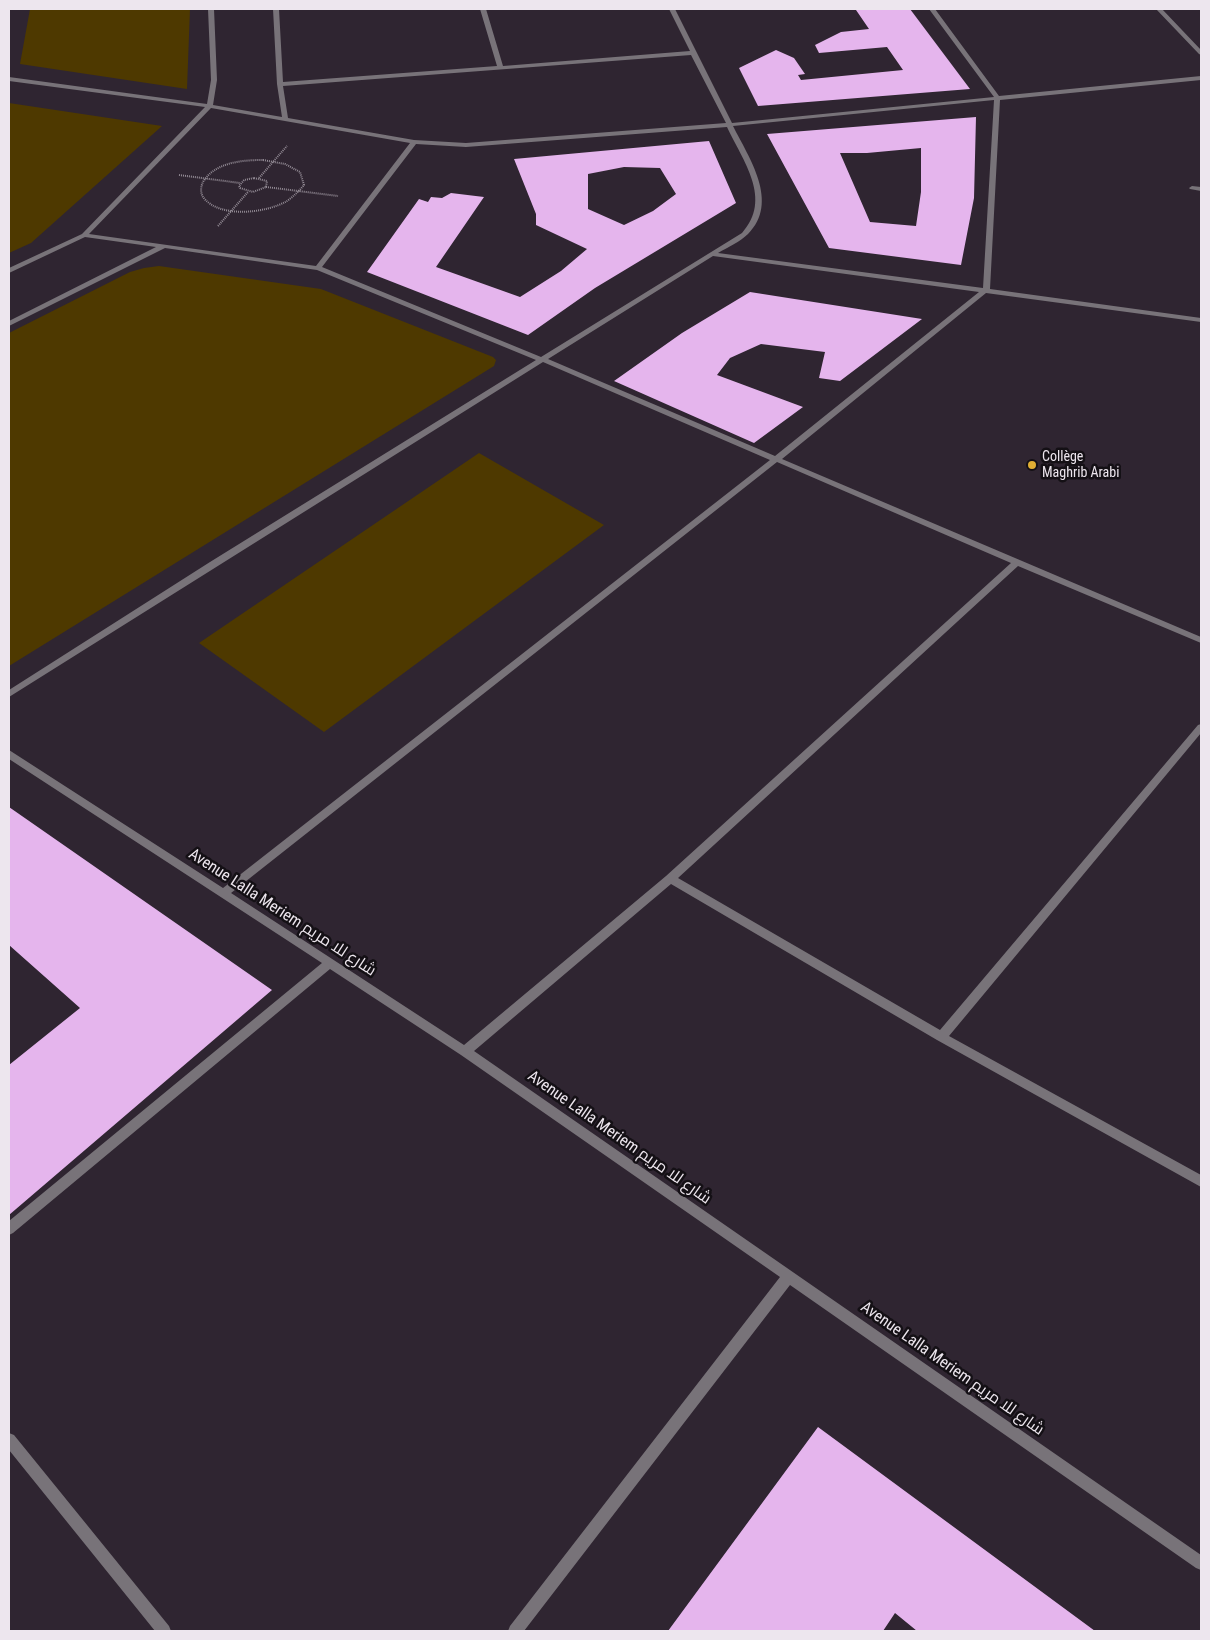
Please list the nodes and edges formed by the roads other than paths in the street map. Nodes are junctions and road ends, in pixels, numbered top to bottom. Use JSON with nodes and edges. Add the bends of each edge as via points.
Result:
{"nodes":[{"id":1,"x":212,"y":9,"type":"edge"},
{"id":2,"x":276,"y":9,"type":"edge"},
{"id":3,"x":483,"y":9,"type":"edge"},
{"id":4,"x":672,"y":9,"type":"edge"},
{"id":5,"x":932,"y":9,"type":"edge"},
{"id":6,"x":1159,"y":9,"type":"edge"},
{"id":7,"x":692,"y":53,"type":"junction"},
{"id":8,"x":1201,"y":53,"type":"edge"},
{"id":9,"x":500,"y":66,"type":"junction"},
{"id":10,"x":1201,"y":78,"type":"edge"},
{"id":11,"x":9,"y":79,"type":"edge"},
{"id":12,"x":280,"y":84,"type":"junction"},
{"id":13,"x":997,"y":97,"type":"junction"},
{"id":14,"x":210,"y":106,"type":"junction"},
{"id":15,"x":285,"y":119,"type":"junction"},
{"id":16,"x":730,"y":125,"type":"junction"},
{"id":17,"x":414,"y":142,"type":"junction"},
{"id":18,"x":1192,"y":188,"type":"dead end"},
{"id":19,"x":1201,"y":189,"type":"edge"},
{"id":20,"x":84,"y":235,"type":"junction"},
{"id":21,"x":165,"y":245,"type":"junction"},
{"id":22,"x":712,"y":254,"type":"junction"},
{"id":23,"x":318,"y":268,"type":"junction"},
{"id":24,"x":9,"y":271,"type":"edge"},
{"id":25,"x":986,"y":290,"type":"junction"},
{"id":26,"x":1201,"y":320,"type":"edge"},
{"id":27,"x":9,"y":324,"type":"edge"},
{"id":28,"x":543,"y":360,"type":"junction"},
{"id":29,"x":776,"y":459,"type":"junction"},
{"id":30,"x":1018,"y":562,"type":"junction"},
{"id":31,"x":1201,"y":640,"type":"edge"},
{"id":32,"x":9,"y":694,"type":"edge"},
{"id":33,"x":1201,"y":727,"type":"edge"},
{"id":34,"x":9,"y":754,"type":"edge"},
{"id":35,"x":670,"y":879,"type":"junction"},
{"id":36,"x":222,"y":894,"type":"junction"},
{"id":37,"x":330,"y":964,"type":"junction"},
{"id":38,"x":941,"y":1037,"type":"junction"},
{"id":39,"x":465,"y":1051,"type":"junction"},
{"id":40,"x":1201,"y":1181,"type":"edge"},
{"id":41,"x":9,"y":1229,"type":"edge"},
{"id":42,"x":789,"y":1276,"type":"junction"},
{"id":43,"x":9,"y":1440,"type":"edge"},
{"id":44,"x":1201,"y":1563,"type":"edge"},
{"id":45,"x":164,"y":1631,"type":"edge"},
{"id":46,"x":515,"y":1631,"type":"edge"}],
"edges":[{"from":1,"to":14,"type":"street","via":[[214,80]]},
{"from":2,"to":12,"type":"street"},
{"from":3,"to":9,"type":"street"},
{"from":4,"to":7,"type":"street"},
{"from":5,"to":13,"type":"street"},
{"from":6,"to":8,"type":"street"},
{"from":7,"to":9,"type":"street"},
{"from":7,"to":16,"type":"street"},
{"from":9,"to":12,"type":"street"},
{"from":10,"to":13,"type":"street"},
{"from":11,"to":14,"type":"street"},
{"from":12,"to":15,"type":"street"},
{"from":13,"to":16,"type":"street"},
{"from":13,"to":25,"type":"street"},
{"from":14,"to":15,"type":"street"},
{"from":14,"to":20,"type":"street"},
{"from":15,"to":17,"type":"street"},
{"from":16,"to":17,"type":"street","via":[[466,145]]},
{"from":16,"to":22,"type":"street","via":[[758,188],[759,207],[755,223]]},
{"from":17,"to":23,"type":"street"},
{"from":18,"to":19,"type":"street"},
{"from":20,"to":21,"type":"street"},
{"from":20,"to":24,"type":"street"},
{"from":21,"to":23,"type":"street"},
{"from":21,"to":27,"type":"street"},
{"from":22,"to":25,"type":"street"},
{"from":22,"to":28,"type":"street"},
{"from":23,"to":28,"type":"street"},
{"from":25,"to":26,"type":"street"},
{"from":25,"to":29,"type":"street"},
{"from":28,"to":29,"type":"street"},
{"from":28,"to":32,"type":"street"},
{"from":29,"to":30,"type":"street"},
{"from":29,"to":36,"type":"street"},
{"from":30,"to":31,"type":"street"},
{"from":30,"to":35,"type":"street"},
{"from":33,"to":38,"type":"street"},
{"from":34,"to":36,"type":"street","name":"Avenue Lalla Meriem شارع للا مريم"},
{"from":35,"to":38,"type":"street"},
{"from":35,"to":39,"type":"street"},
{"from":36,"to":37,"type":"street","name":"Avenue Lalla Meriem شارع للا مريم"},
{"from":37,"to":39,"type":"street","name":"Avenue Lalla Meriem شارع للا مريم"},
{"from":37,"to":41,"type":"street"},
{"from":38,"to":40,"type":"street"},
{"from":39,"to":42,"type":"street","name":"Avenue Lalla Meriem شارع للا مريم"},
{"from":42,"to":44,"type":"street","name":"Avenue Lalla Meriem شارع للا مريم"},
{"from":42,"to":46,"type":"street"},
{"from":43,"to":45,"type":"street"}]}
